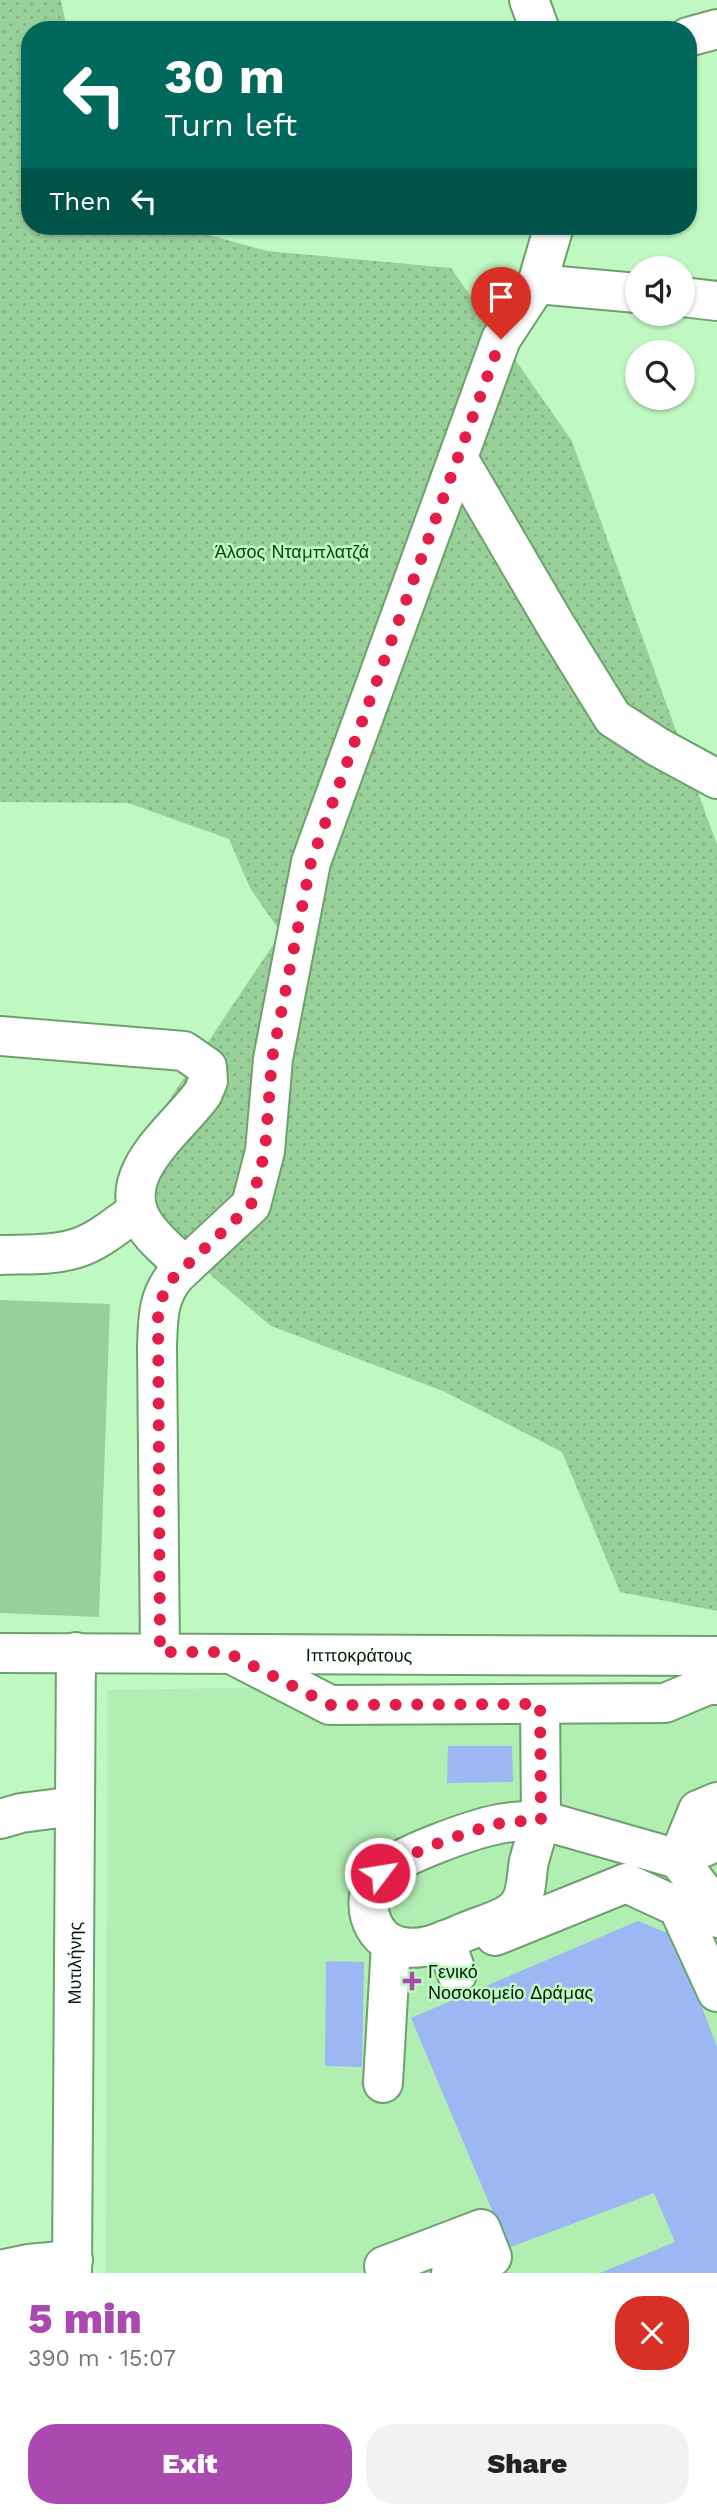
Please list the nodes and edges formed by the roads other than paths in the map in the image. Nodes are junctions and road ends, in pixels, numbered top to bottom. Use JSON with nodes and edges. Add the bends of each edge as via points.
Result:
{"nodes":[{"id":1,"x":529,"y":0,"type":"edge"},
{"id":2,"x":537,"y":21,"type":"edge"},
{"id":3,"x":717,"y":29,"type":"edge"},
{"id":4,"x":697,"y":35,"type":"edge"},
{"id":5,"x":551,"y":235,"type":"edge"},
{"id":6,"x":537,"y":284,"type":"junction"},
{"id":7,"x":625,"y":292,"type":"edge"},
{"id":8,"x":695,"y":299,"type":"edge"},
{"id":9,"x":717,"y":301,"type":"edge"},
{"id":10,"x":457,"y":458,"type":"junction"},
{"id":11,"x":717,"y":779,"type":"edge"},
{"id":12,"x":0,"y":1036,"type":"edge"},
{"id":13,"x":137,"y":1211,"type":"junction"},
{"id":14,"x":0,"y":1255,"type":"edge"},
{"id":15,"x":184,"y":1266,"type":"junction"},
{"id":16,"x":76,"y":1652,"type":"junction"},
{"id":17,"x":160,"y":1652,"type":"junction"},
{"id":18,"x":226,"y":1652,"type":"junction"},
{"id":19,"x":0,"y":1653,"type":"edge"},
{"id":20,"x":717,"y":1656,"type":"edge"},
{"id":21,"x":717,"y":1685,"type":"edge"},
{"id":22,"x":540,"y":1704,"type":"junction"},
{"id":23,"x":717,"y":1802,"type":"edge"},
{"id":24,"x":75,"y":1806,"type":"junction"},
{"id":25,"x":0,"y":1819,"type":"edge"},
{"id":26,"x":541,"y":1820,"type":"junction"},
{"id":27,"x":498,"y":1824,"type":"junction"},
{"id":28,"x":717,"y":1841,"type":"edge"},
{"id":29,"x":678,"y":1859,"type":"junction"},
{"id":30,"x":529,"y":1863,"type":"junction"},
{"id":31,"x":714,"y":1907,"type":"edge"},
{"id":32,"x":391,"y":1944,"type":"junction"},
{"id":33,"x":451,"y":1956,"type":"junction"},
{"id":34,"x":717,"y":1992,"type":"edge"},
{"id":35,"x":383,"y":2082,"type":"dead end"},
{"id":36,"x":73,"y":2266,"type":"edge"},
{"id":37,"x":0,"y":2270,"type":"edge"},
{"id":38,"x":388,"y":2273,"type":"edge"},
{"id":39,"x":451,"y":2273,"type":"edge"}],
"edges":[{"from":1,"to":2,"type":"street"},
{"from":3,"to":4,"type":"street"},
{"from":5,"to":6,"type":"street"},
{"from":6,"to":7,"type":"street"},
{"from":6,"to":10,"type":"street","via":[[501,339]]},
{"from":8,"to":9,"type":"street"},
{"from":10,"to":11,"type":"street","via":[[613,718]]},
{"from":10,"to":15,"type":"street","via":[[311,862],[272,1059],[265,1151],[251,1205]]},
{"from":12,"to":13,"type":"street","via":[[184,1051],[207,1067],[203,1093],[160,1144],[138,1180]]},
{"from":13,"to":14,"type":"street","via":[[78,1248]]},
{"from":13,"to":15,"type":"street"},
{"from":15,"to":17,"type":"street","via":[[164,1292],[158,1312]]},
{"from":16,"to":17,"type":"street","name":"Ιπποκράτους"},
{"from":16,"to":19,"type":"street","name":"Ιπποκράτους"},
{"from":16,"to":24,"type":"street","name":"Μυτιλήνης"},
{"from":17,"to":18,"type":"street","name":"Ιπποκράτους"},
{"from":18,"to":20,"type":"street","name":"Ιπποκράτους"},
{"from":18,"to":22,"type":"street","via":[[330,1705]]},
{"from":21,"to":22,"type":"street","via":[[665,1703]]},
{"from":22,"to":26,"type":"street"},
{"from":23,"to":29,"type":"street","via":[[698,1810]]},
{"from":24,"to":25,"type":"street"},
{"from":24,"to":36,"type":"street","name":"Μυτιλήνης"},
{"from":26,"to":27,"type":"street"},
{"from":26,"to":29,"type":"street"},
{"from":26,"to":30,"type":"street"},
{"from":27,"to":30,"type":"street","via":[[521,1837]]},
{"from":27,"to":32,"type":"street","via":[[419,1851],[380,1873],[368,1898],[369,1909],[376,1930]]},
{"from":28,"to":29,"type":"street"},
{"from":29,"to":31,"type":"street"},
{"from":30,"to":33,"type":"street","via":[[524,1896],[517,1908]]},
{"from":32,"to":33,"type":"street"},
{"from":32,"to":35,"type":"street"},
{"from":33,"to":34,"type":"street","via":[[626,1883],[678,1906]]},
{"from":36,"to":37,"type":"street","via":[[28,2263]]},
{"from":38,"to":39,"type":"street","via":[[384,2266],[481,2229],[492,2257]]}]}
